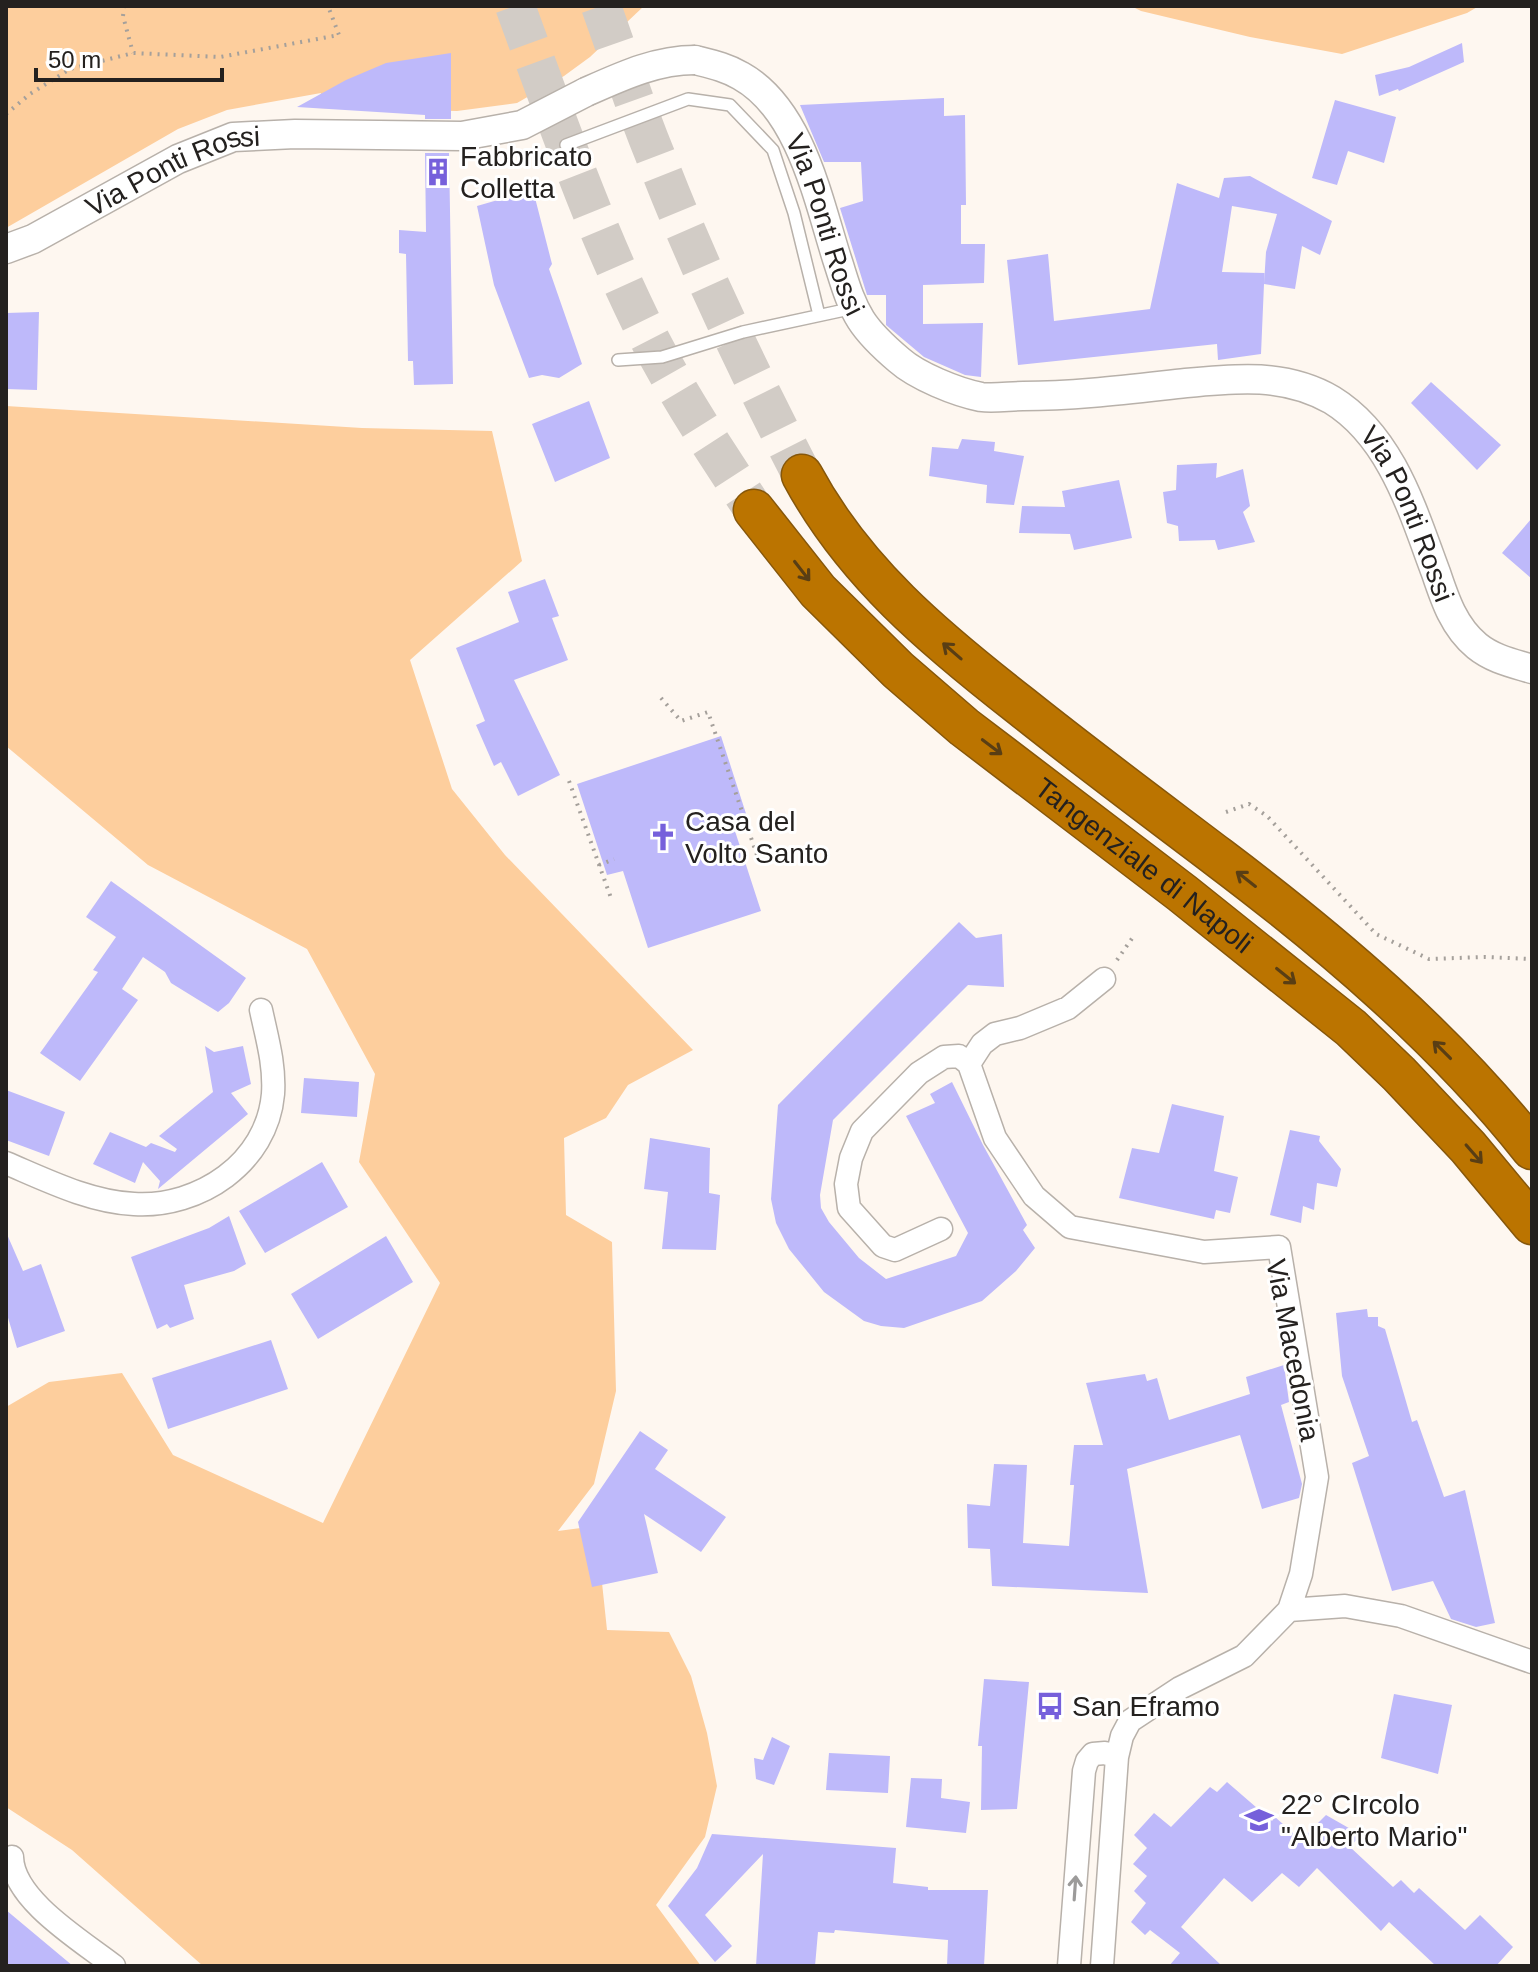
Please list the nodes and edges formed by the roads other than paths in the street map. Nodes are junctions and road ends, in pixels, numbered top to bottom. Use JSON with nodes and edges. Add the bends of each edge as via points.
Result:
{"nodes":[{"id":1,"x":566,"y":145,"type":"dead end"},
{"id":2,"x":6,"y":249,"type":"edge"},
{"id":3,"x":854,"y":308,"type":"junction"},
{"id":4,"x":819,"y":315,"type":"junction"},
{"id":5,"x":618,"y":360,"type":"dead end"},
{"id":6,"x":802,"y":475,"type":"tunnel mouth"},
{"id":7,"x":754,"y":510,"type":"tunnel mouth"},
{"id":8,"x":1532,"y":669,"type":"edge"},
{"id":9,"x":1104,"y":979,"type":"road end"},
{"id":10,"x":261,"y":1010,"type":"dead end"},
{"id":11,"x":969,"y":1064,"type":"junction"},
{"id":12,"x":1532,"y":1149,"type":"edge"},
{"id":13,"x":6,"y":1163,"type":"edge"},
{"id":14,"x":1532,"y":1224,"type":"edge"},
{"id":15,"x":941,"y":1229,"type":"dead end"},
{"id":16,"x":1289,"y":1610,"type":"junction"},
{"id":17,"x":1532,"y":1662,"type":"edge"},
{"id":18,"x":1117,"y":1757,"type":"junction"},
{"id":19,"x":12,"y":1857,"type":"dead end"},
{"id":20,"x":114,"y":1966,"type":"edge"},
{"id":21,"x":1069,"y":1966,"type":"edge"},
{"id":22,"x":1102,"y":1966,"type":"edge"}],
"edges":[{"from":1,"to":4,"type":"lane","via":[[688,99],[730,105],[773,150]]},
{"from":2,"to":3,"type":"street","name":"Via Ponti Rossi","bridge":true,"via":[[178,159],[233,137],[462,136],[522,125],[631,72],[672,60],[695,60],[721,66],[750,82],[792,132]]},
{"from":3,"to":4,"type":"lane"},
{"from":3,"to":8,"type":"street","name":"Via Ponti Rossi","via":[[901,362],[931,380],[981,397],[1264,378],[1283,380],[1331,400],[1368,432],[1401,482],[1454,620],[1497,659]]},
{"from":4,"to":5,"type":"lane","via":[[662,357]]},
{"from":12,"to":6,"type":"highway","name":"Tangenziale di Napoli","one_way":true,"via":[[1495,1103],[1374,983],[912,615],[847,547]]},
{"from":7,"to":14,"type":"highway","name":"Tangenziale di Napoli","one_way":true,"via":[[818,591],[964,727],[1351,1028],[1458,1136]]},
{"from":9,"to":11,"type":"street","via":[[1068,1008],[995,1034]]},
{"from":10,"to":13,"type":"street","via":[[272,1059],[272,1098],[255,1145],[221,1181],[177,1199],[136,1205],[86,1194]]},
{"from":11,"to":15,"type":"street","via":[[959,1056],[944,1057],[919,1073],[862,1131],[846,1184],[849,1208],[883,1246],[895,1250]]},
{"from":11,"to":16,"type":"street","name":"Via Macedonia","via":[[995,1138],[1034,1196],[1070,1227],[1204,1252],[1279,1247],[1317,1477],[1301,1574]]},
{"from":16,"to":17,"type":"street","via":[[1345,1606],[1401,1616]]},
{"from":16,"to":18,"type":"street","name":"Via Macedonia","via":[[1244,1656],[1130,1721]]},
{"from":21,"to":18,"type":"street","one_way":true,"via":[[1084,1771],[1093,1754]]},
{"from":18,"to":22,"type":"street","name":"Via Macedonia"},
{"from":19,"to":20,"type":"street","via":[[16,1878],[28,1895]]}]}
